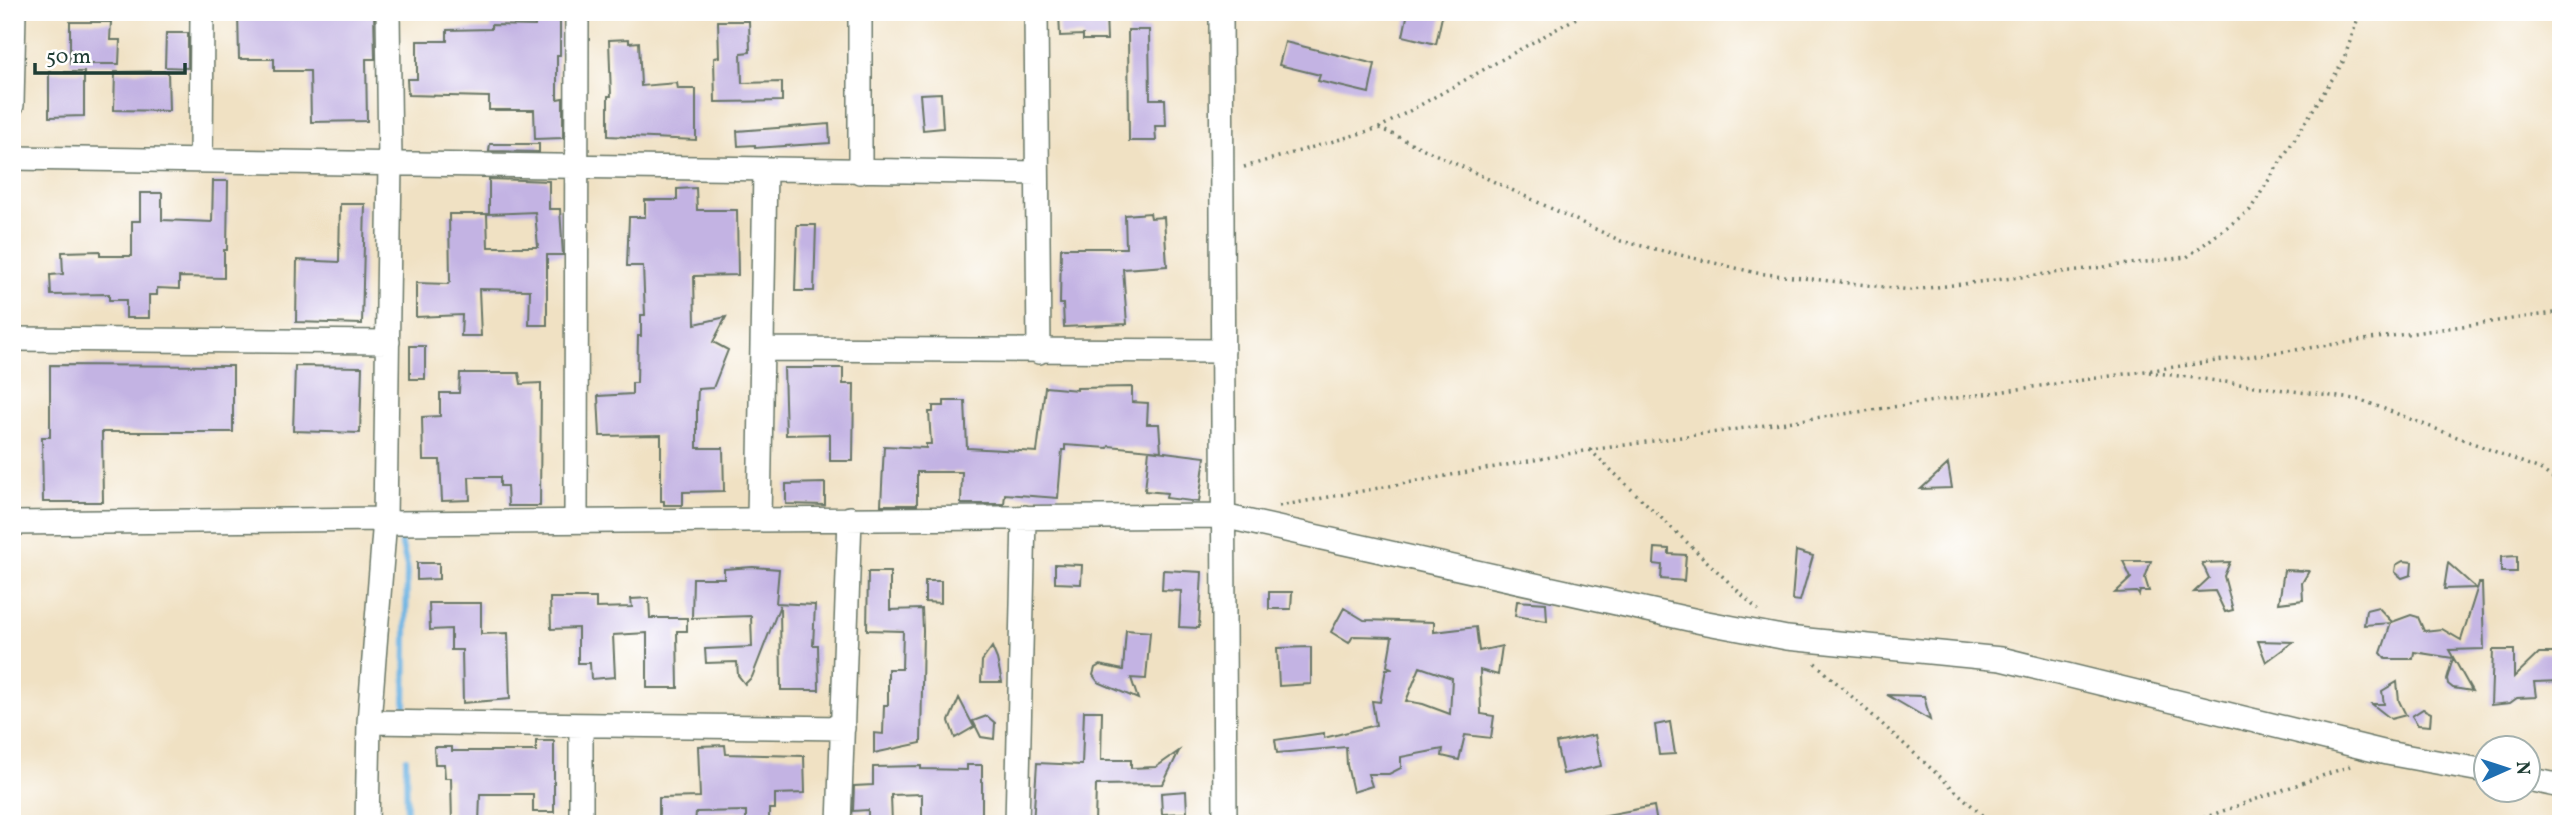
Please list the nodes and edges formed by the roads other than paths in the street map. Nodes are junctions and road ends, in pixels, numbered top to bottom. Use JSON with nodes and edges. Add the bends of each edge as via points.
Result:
{"nodes":[{"id":1,"x":14,"y":12,"type":"edge"},
{"id":2,"x":202,"y":12,"type":"edge"},
{"id":3,"x":388,"y":12,"type":"edge"},
{"id":4,"x":577,"y":12,"type":"edge"},
{"id":5,"x":860,"y":12,"type":"edge"},
{"id":6,"x":1035,"y":12,"type":"edge"},
{"id":7,"x":1221,"y":12,"type":"edge"},
{"id":8,"x":12,"y":106,"type":"edge"},
{"id":9,"x":12,"y":158,"type":"edge"},
{"id":10,"x":201,"y":161,"type":"junction"},
{"id":11,"x":390,"y":162,"type":"junction"},
{"id":12,"x":576,"y":166,"type":"junction"},
{"id":13,"x":765,"y":170,"type":"junction"},
{"id":14,"x":860,"y":172,"type":"junction"},
{"id":15,"x":1037,"y":173,"type":"junction"},
{"id":16,"x":12,"y":339,"type":"edge"},
{"id":17,"x":388,"y":342,"type":"junction"},
{"id":18,"x":762,"y":349,"type":"junction"},
{"id":19,"x":1223,"y":351,"type":"junction"},
{"id":20,"x":1039,"y":352,"type":"junction"},
{"id":21,"x":1223,"y":516,"type":"junction"},
{"id":22,"x":1024,"y":517,"type":"junction"},
{"id":23,"x":850,"y":518,"type":"junction"},
{"id":24,"x":385,"y":519,"type":"junction"},
{"id":25,"x":759,"y":519,"type":"junction"},
{"id":26,"x":576,"y":520,"type":"junction"},
{"id":27,"x":12,"y":523,"type":"edge"},
{"id":28,"x":369,"y":722,"type":"junction"},
{"id":29,"x":581,"y":725,"type":"junction"},
{"id":30,"x":843,"y":729,"type":"junction"},
{"id":31,"x":2472,"y":768,"type":"edge"},
{"id":32,"x":2542,"y":782,"type":"edge"},
{"id":33,"x":2561,"y":786,"type":"edge"},
{"id":34,"x":367,"y":824,"type":"edge"},
{"id":35,"x":581,"y":824,"type":"edge"},
{"id":36,"x":839,"y":824,"type":"edge"},
{"id":37,"x":1017,"y":824,"type":"edge"},
{"id":38,"x":1225,"y":824,"type":"edge"}],
"edges":[{"from":1,"to":8,"type":"street"},
{"from":2,"to":10,"type":"street"},
{"from":3,"to":11,"type":"street"},
{"from":4,"to":12,"type":"street"},
{"from":5,"to":14,"type":"street"},
{"from":6,"to":15,"type":"street"},
{"from":7,"to":19,"type":"street"},
{"from":9,"to":10,"type":"street"},
{"from":10,"to":11,"type":"street"},
{"from":11,"to":12,"type":"street"},
{"from":11,"to":17,"type":"street"},
{"from":12,"to":13,"type":"street"},
{"from":12,"to":26,"type":"street"},
{"from":13,"to":14,"type":"street"},
{"from":13,"to":18,"type":"street"},
{"from":14,"to":15,"type":"street"},
{"from":15,"to":20,"type":"street"},
{"from":16,"to":17,"type":"street"},
{"from":17,"to":24,"type":"street"},
{"from":18,"to":20,"type":"street"},
{"from":18,"to":25,"type":"street"},
{"from":19,"to":20,"type":"street"},
{"from":19,"to":21,"type":"street"},
{"from":21,"to":22,"type":"street"},
{"from":21,"to":31,"type":"street","via":[[1787,638],[2001,659]]},
{"from":21,"to":38,"type":"street"},
{"from":22,"to":23,"type":"street"},
{"from":22,"to":37,"type":"street"},
{"from":23,"to":25,"type":"street"},
{"from":23,"to":30,"type":"street"},
{"from":24,"to":26,"type":"street","via":[[397,523]]},
{"from":24,"to":27,"type":"street"},
{"from":24,"to":28,"type":"street"},
{"from":25,"to":26,"type":"street"},
{"from":28,"to":29,"type":"street"},
{"from":28,"to":34,"type":"street"},
{"from":29,"to":30,"type":"street"},
{"from":29,"to":35,"type":"street"},
{"from":30,"to":36,"type":"street"},
{"from":32,"to":33,"type":"street"}]}
